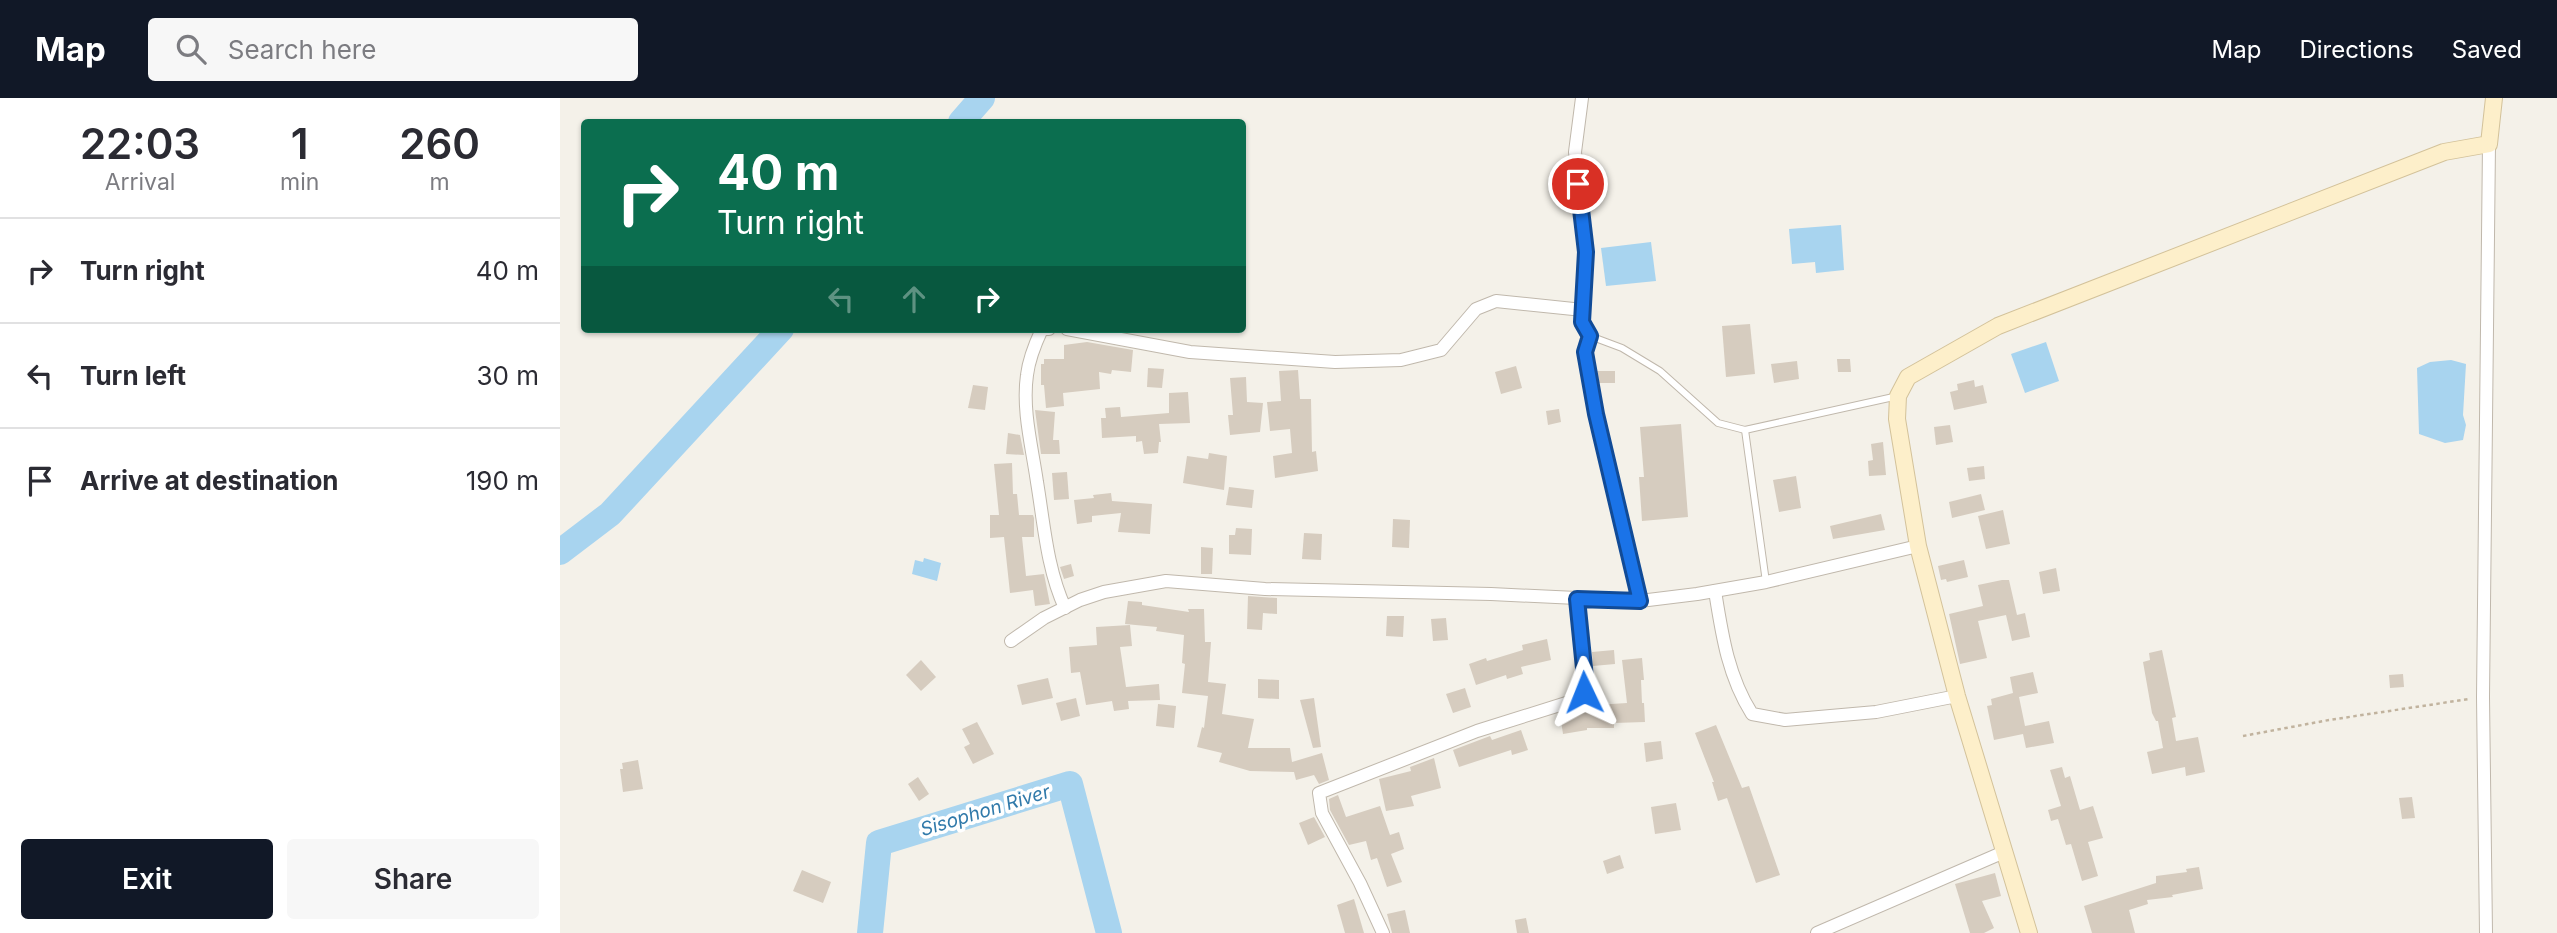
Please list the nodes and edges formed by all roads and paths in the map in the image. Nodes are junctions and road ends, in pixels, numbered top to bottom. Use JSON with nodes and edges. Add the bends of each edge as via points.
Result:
{"nodes":[{"id":1,"x":1582,"y":98,"type":"edge"},
{"id":2,"x":2494,"y":98,"type":"edge"},
{"id":3,"x":2490,"y":144,"type":"junction"},
{"id":4,"x":1583,"y":310,"type":"junction"},
{"id":5,"x":1040,"y":333,"type":"edge"},
{"id":6,"x":1088,"y":333,"type":"edge"},
{"id":7,"x":1590,"y":336,"type":"junction"},
{"id":8,"x":1898,"y":396,"type":"junction"},
{"id":9,"x":1745,"y":430,"type":"junction"},
{"id":10,"x":1918,"y":546,"type":"junction"},
{"id":11,"x":1766,"y":582,"type":"junction"},
{"id":12,"x":1715,"y":591,"type":"junction"},
{"id":13,"x":1577,"y":599,"type":"junction"},
{"id":14,"x":1640,"y":601,"type":"junction"},
{"id":15,"x":1065,"y":608,"type":"junction"},
{"id":16,"x":1011,"y":641,"type":"dead end"},
{"id":17,"x":1957,"y":696,"type":"junction"},
{"id":18,"x":2483,"y":697,"type":"junction"},
{"id":19,"x":2243,"y":736,"type":"dead end"},
{"id":20,"x":2004,"y":852,"type":"junction"},
{"id":21,"x":1383,"y":933,"type":"edge"},
{"id":22,"x":1817,"y":933,"type":"edge"},
{"id":23,"x":2029,"y":933,"type":"edge"},
{"id":24,"x":2486,"y":933,"type":"edge"}],
"edges":[{"from":1,"to":4,"type":"street","via":[[1575,152],[1586,252]]},
{"from":2,"to":3,"type":"main road"},
{"from":3,"to":8,"type":"main road","via":[[2445,152],[1997,326],[1908,377]]},
{"from":3,"to":18,"type":"street"},
{"from":4,"to":6,"type":"street","via":[[1496,301],[1475,309],[1441,350],[1401,360],[1335,362],[1190,352]]},
{"from":4,"to":7,"type":"street","via":[[1582,322]]},
{"from":5,"to":15,"type":"street","via":[[1027,376],[1026,414],[1048,548]]},
{"from":7,"to":9,"type":"lane","via":[[1622,348],[1660,371],[1718,424]]},
{"from":7,"to":14,"type":"street","via":[[1585,352],[1596,414]]},
{"from":8,"to":9,"type":"lane"},
{"from":8,"to":10,"type":"main road","via":[[1897,419]]},
{"from":9,"to":11,"type":"lane"},
{"from":10,"to":11,"type":"street"},
{"from":10,"to":17,"type":"main road"},
{"from":11,"to":12,"type":"street"},
{"from":12,"to":14,"type":"street"},
{"from":12,"to":17,"type":"street","via":[[1730,669],[1752,714],[1785,720],[1876,712]]},
{"from":13,"to":14,"type":"street"},
{"from":13,"to":15,"type":"street","via":[[1265,589],[1166,581],[1104,592]]},
{"from":13,"to":21,"type":"street","via":[[1585,678],[1579,699],[1478,731],[1319,793],[1322,813]]},
{"from":15,"to":16,"type":"street"},
{"from":17,"to":20,"type":"main road"},
{"from":18,"to":19,"type":"path"},
{"from":18,"to":24,"type":"street"},
{"from":20,"to":22,"type":"street"},
{"from":20,"to":23,"type":"main road"}]}
